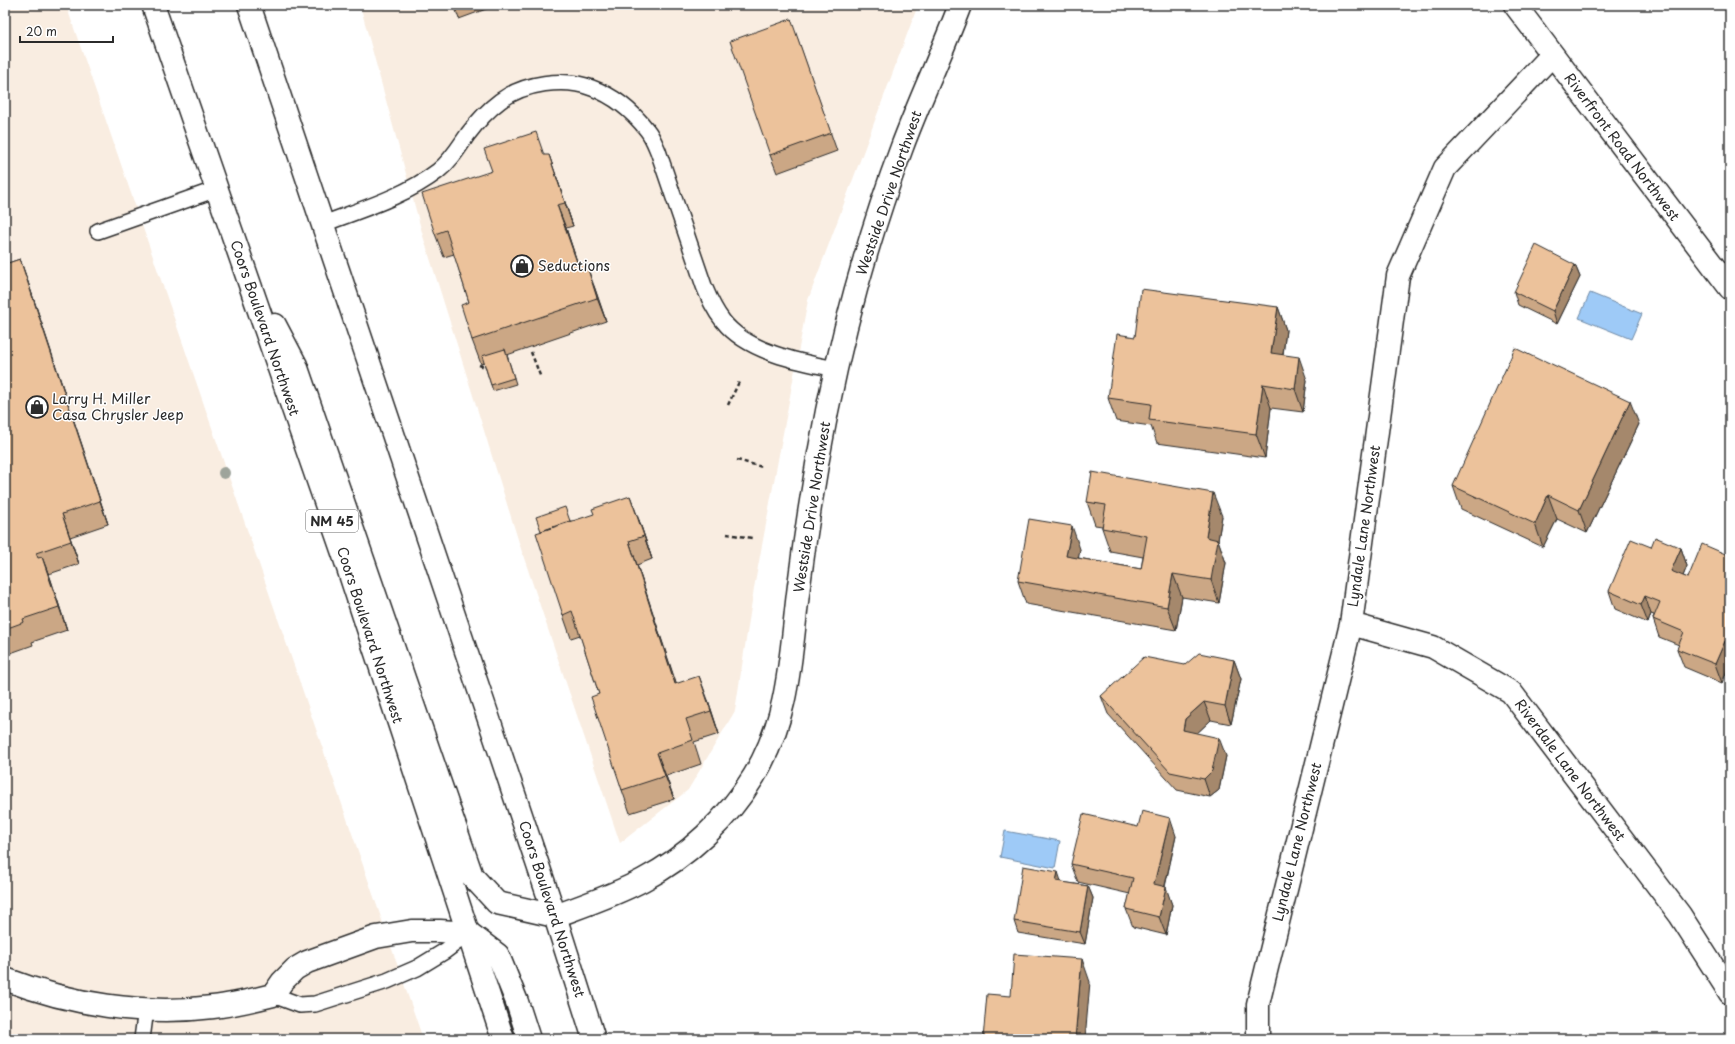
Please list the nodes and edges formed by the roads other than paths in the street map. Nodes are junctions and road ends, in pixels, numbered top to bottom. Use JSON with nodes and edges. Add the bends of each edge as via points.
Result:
{"nodes":[{"id":1,"x":153,"y":5,"type":"edge"},
{"id":2,"x":249,"y":5,"type":"edge"},
{"id":3,"x":960,"y":5,"type":"edge"},
{"id":4,"x":1515,"y":5,"type":"edge"},
{"id":5,"x":1552,"y":55,"type":"junction"},
{"id":6,"x":217,"y":189,"type":"junction"},
{"id":7,"x":323,"y":224,"type":"junction"},
{"id":8,"x":98,"y":231,"type":"dead end"},
{"id":9,"x":239,"y":254,"type":"junction"},
{"id":10,"x":1730,"y":288,"type":"edge"},
{"id":11,"x":836,"y":369,"type":"junction"},
{"id":12,"x":1351,"y":624,"type":"junction"},
{"id":13,"x":555,"y":916,"type":"junction"},
{"id":14,"x":469,"y":933,"type":"junction"},
{"id":15,"x":5,"y":979,"type":"edge"},
{"id":16,"x":1730,"y":993,"type":"edge"},
{"id":17,"x":273,"y":995,"type":"junction"},
{"id":18,"x":146,"y":1009,"type":"junction"},
{"id":19,"x":142,"y":1039,"type":"edge"},
{"id":20,"x":503,"y":1039,"type":"edge"},
{"id":21,"x":529,"y":1039,"type":"edge"},
{"id":22,"x":594,"y":1039,"type":"edge"},
{"id":23,"x":1258,"y":1039,"type":"edge"}],
"edges":[{"from":1,"to":6,"type":"street","name":"Coors Boulevard Northwest","number":"NM 45"},
{"from":2,"to":7,"type":"street","name":"Coors Boulevard Northwest"},
{"from":3,"to":11,"type":"street","name":"Westside Drive Northwest","via":[[917,108],[886,194],[859,281]]},
{"from":4,"to":5,"type":"street","name":"Riverfront Road Northwest"},
{"from":5,"to":10,"type":"street","name":"Riverfront Road Northwest"},
{"from":5,"to":12,"type":"street","name":"Lyndale Lane Northwest","via":[[1445,168],[1398,276]]},
{"from":6,"to":8,"type":"lane"},
{"from":6,"to":9,"type":"street","name":"Coors Boulevard Northwest","number":"NM 45"},
{"from":7,"to":11,"type":"lane","via":[[418,185],[439,170],[457,152],[482,117],[500,101],[521,90],[544,84],[569,83],[592,88],[614,99],[632,113],[648,131],[658,151],[711,304],[724,322],[741,337],[762,349]]},
{"from":7,"to":13,"type":"street","name":"Coors Boulevard Northwest"},
{"from":9,"to":13,"type":"street","via":[[296,365],[472,876],[497,902]]},
{"from":9,"to":14,"type":"street","name":"Coors Boulevard Northwest","number":"NM 45","via":[[343,553]]},
{"from":11,"to":13,"type":"street","name":"Westside Drive Northwest","via":[[819,450],[806,534],[787,692],[779,720],[754,776],[715,826],[668,865],[622,890]]},
{"from":12,"to":16,"type":"street","name":"Riverdale Lane Northwest","via":[[1433,647],[1511,692],[1680,915]]},
{"from":12,"to":23,"type":"street","name":"Lyndale Lane Northwest","via":[[1258,1004]]},
{"from":13,"to":22,"type":"street","name":"Coors Boulevard Northwest"},
{"from":14,"to":17,"type":"lane","via":[[417,968],[379,984],[315,1004],[300,1005]]},
{"from":14,"to":17,"type":"street","via":[[412,932],[376,937],[294,969]]},
{"from":14,"to":20,"type":"street","name":"Coors Boulevard Northwest","number":"NM 45"},
{"from":14,"to":21,"type":"street","via":[[498,955]]},
{"from":15,"to":18,"type":"street","via":[[65,998]]},
{"from":17,"to":18,"type":"street","via":[[213,1007],[181,1010]]},
{"from":18,"to":19,"type":"lane"}]}
